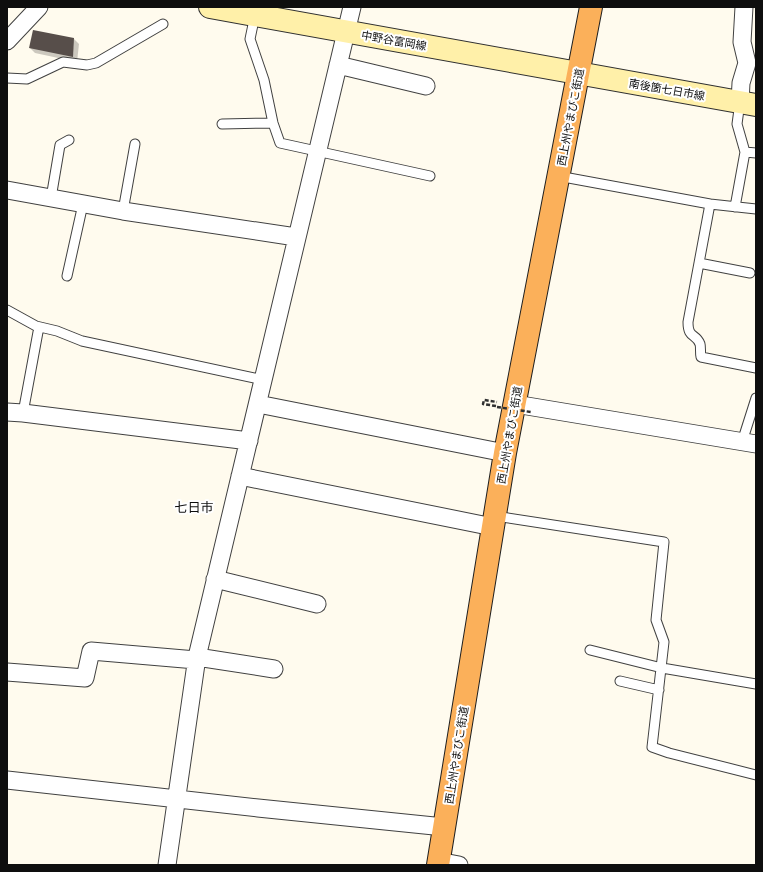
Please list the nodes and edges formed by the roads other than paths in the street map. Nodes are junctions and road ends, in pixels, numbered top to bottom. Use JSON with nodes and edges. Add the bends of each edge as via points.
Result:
{"nodes":[{"id":1,"x":39,"y":7,"type":"edge"},
{"id":2,"x":210,"y":7,"type":"edge"},
{"id":3,"x":352,"y":7,"type":"edge"},
{"id":4,"x":590,"y":7,"type":"edge"},
{"id":5,"x":744,"y":7,"type":"edge"},
{"id":6,"x":242,"y":11,"type":"edge"},
{"id":7,"x":162,"y":24,"type":"dead end"},
{"id":8,"x":346,"y":32,"type":"junction"},
{"id":9,"x":7,"y":41,"type":"edge"},
{"id":10,"x":338,"y":65,"type":"junction"},
{"id":11,"x":578,"y":72,"type":"junction"},
{"id":12,"x":7,"y":78,"type":"edge"},
{"id":13,"x":426,"y":86,"type":"dead end"},
{"id":14,"x":748,"y":103,"type":"edge"},
{"id":15,"x":273,"y":123,"type":"junction"},
{"id":16,"x":222,"y":124,"type":"dead end"},
{"id":17,"x":69,"y":140,"type":"dead end"},
{"id":18,"x":135,"y":144,"type":"dead end"},
{"id":19,"x":317,"y":152,"type":"junction"},
{"id":20,"x":745,"y":152,"type":"junction"},
{"id":21,"x":756,"y":153,"type":"edge"},
{"id":22,"x":430,"y":176,"type":"dead end"},
{"id":23,"x":558,"y":176,"type":"junction"},
{"id":24,"x":7,"y":190,"type":"edge"},
{"id":25,"x":51,"y":198,"type":"junction"},
{"id":26,"x":83,"y":204,"type":"junction"},
{"id":27,"x":710,"y":204,"type":"junction"},
{"id":28,"x":735,"y":207,"type":"junction"},
{"id":29,"x":756,"y":209,"type":"edge"},
{"id":30,"x":123,"y":211,"type":"junction"},
{"id":31,"x":296,"y":237,"type":"junction"},
{"id":32,"x":699,"y":264,"type":"junction"},
{"id":33,"x":750,"y":274,"type":"dead end"},
{"id":34,"x":68,"y":276,"type":"dead end"},
{"id":35,"x":7,"y":310,"type":"edge"},
{"id":36,"x":38,"y":332,"type":"dead end"},
{"id":37,"x":756,"y":368,"type":"edge"},
{"id":38,"x":264,"y":380,"type":"junction"},
{"id":39,"x":756,"y":398,"type":"edge"},
{"id":40,"x":258,"y":404,"type":"junction"},
{"id":41,"x":511,"y":406,"type":"junction"},
{"id":42,"x":15,"y":413,"type":"edge"},
{"id":43,"x":249,"y":441,"type":"junction"},
{"id":44,"x":749,"y":443,"type":"edge"},
{"id":45,"x":505,"y":453,"type":"junction"},
{"id":46,"x":240,"y":476,"type":"junction"},
{"id":47,"x":494,"y":521,"type":"junction"},
{"id":48,"x":216,"y":579,"type":"junction"},
{"id":49,"x":317,"y":604,"type":"dead end"},
{"id":50,"x":590,"y":650,"type":"dead end"},
{"id":51,"x":197,"y":658,"type":"junction"},
{"id":52,"x":662,"y":668,"type":"junction"},
{"id":53,"x":274,"y":669,"type":"dead end"},
{"id":54,"x":7,"y":672,"type":"edge"},
{"id":55,"x":620,"y":681,"type":"dead end"},
{"id":56,"x":756,"y":684,"type":"edge"},
{"id":57,"x":659,"y":690,"type":"junction"},
{"id":58,"x":756,"y":775,"type":"edge"},
{"id":59,"x":7,"y":780,"type":"edge"},
{"id":60,"x":176,"y":798,"type":"junction"},
{"id":61,"x":444,"y":826,"type":"junction"},
{"id":62,"x":445,"y":864,"type":"edge"},
{"id":63,"x":167,"y":865,"type":"edge"}],
"edges":[{"from":1,"to":9,"type":"street"},
{"from":2,"to":6,"type":"main road","name":"中野谷富岡線"},
{"from":3,"to":8,"type":"street"},
{"from":4,"to":11,"type":"highway","name":"西上州やまびこ街道"},
{"from":5,"to":14,"type":"street","via":[[742,42],[747,64],[741,83]]},
{"from":6,"to":8,"type":"main road","name":"中野谷富岡線"},
{"from":6,"to":15,"type":"lane","via":[[264,80]]},
{"from":7,"to":12,"type":"lane","via":[[88,65],[63,62],[27,79]]},
{"from":8,"to":10,"type":"street"},
{"from":8,"to":11,"type":"main road","name":"中野谷富岡線"},
{"from":10,"to":13,"type":"street"},
{"from":10,"to":19,"type":"street"},
{"from":11,"to":14,"type":"main road","name":"南後箇七日市線"},
{"from":11,"to":23,"type":"highway","name":"西上州やまびこ街道"},
{"from":14,"to":20,"type":"lane","via":[[737,124]]},
{"from":15,"to":16,"type":"lane"},
{"from":15,"to":19,"type":"lane","via":[[280,143]]},
{"from":17,"to":25,"type":"lane","via":[[60,145]]},
{"from":18,"to":30,"type":"lane"},
{"from":19,"to":22,"type":"lane"},
{"from":19,"to":31,"type":"street"},
{"from":20,"to":21,"type":"lane"},
{"from":20,"to":28,"type":"lane"},
{"from":23,"to":27,"type":"lane"},
{"from":23,"to":41,"type":"highway","name":"西上州やまびこ街道"},
{"from":24,"to":25,"type":"street"},
{"from":25,"to":26,"type":"street"},
{"from":26,"to":30,"type":"street"},
{"from":26,"to":34,"type":"lane"},
{"from":27,"to":28,"type":"lane"},
{"from":27,"to":32,"type":"lane"},
{"from":28,"to":29,"type":"lane"},
{"from":30,"to":31,"type":"street"},
{"from":31,"to":38,"type":"street"},
{"from":32,"to":33,"type":"lane"},
{"from":32,"to":37,"type":"lane","via":[[688,329],[691,336],[697,338],[701,345],[701,357]]},
{"from":35,"to":38,"type":"lane","via":[[36,326],[82,341]]},
{"from":36,"to":42,"type":"lane"},
{"from":38,"to":40,"type":"street"},
{"from":39,"to":44,"type":"lane"},
{"from":40,"to":43,"type":"street"},
{"from":40,"to":45,"type":"street"},
{"from":41,"to":44,"type":"street"},
{"from":41,"to":45,"type":"highway","name":"西上州やまびこ街道"},
{"from":42,"to":43,"type":"street"},
{"from":43,"to":46,"type":"street"},
{"from":45,"to":47,"type":"highway","name":"西上州やまびこ街道"},
{"from":46,"to":47,"type":"street"},
{"from":46,"to":48,"type":"street"},
{"from":47,"to":52,"type":"lane","via":[[664,542],[656,620],[664,642]]},
{"from":47,"to":61,"type":"highway","name":"西上州やまびこ街道"},
{"from":48,"to":49,"type":"street"},
{"from":48,"to":51,"type":"street"},
{"from":50,"to":52,"type":"lane"},
{"from":51,"to":53,"type":"street"},
{"from":51,"to":54,"type":"street","via":[[91,650],[85,678]]},
{"from":51,"to":60,"type":"street"},
{"from":52,"to":56,"type":"lane"},
{"from":52,"to":57,"type":"lane"},
{"from":55,"to":57,"type":"lane"},
{"from":57,"to":58,"type":"lane","via":[[652,747]]},
{"from":59,"to":60,"type":"street"},
{"from":60,"to":61,"type":"street"},
{"from":60,"to":63,"type":"street"},
{"from":61,"to":62,"type":"highway","name":"西上州やまびこ街道"}]}
